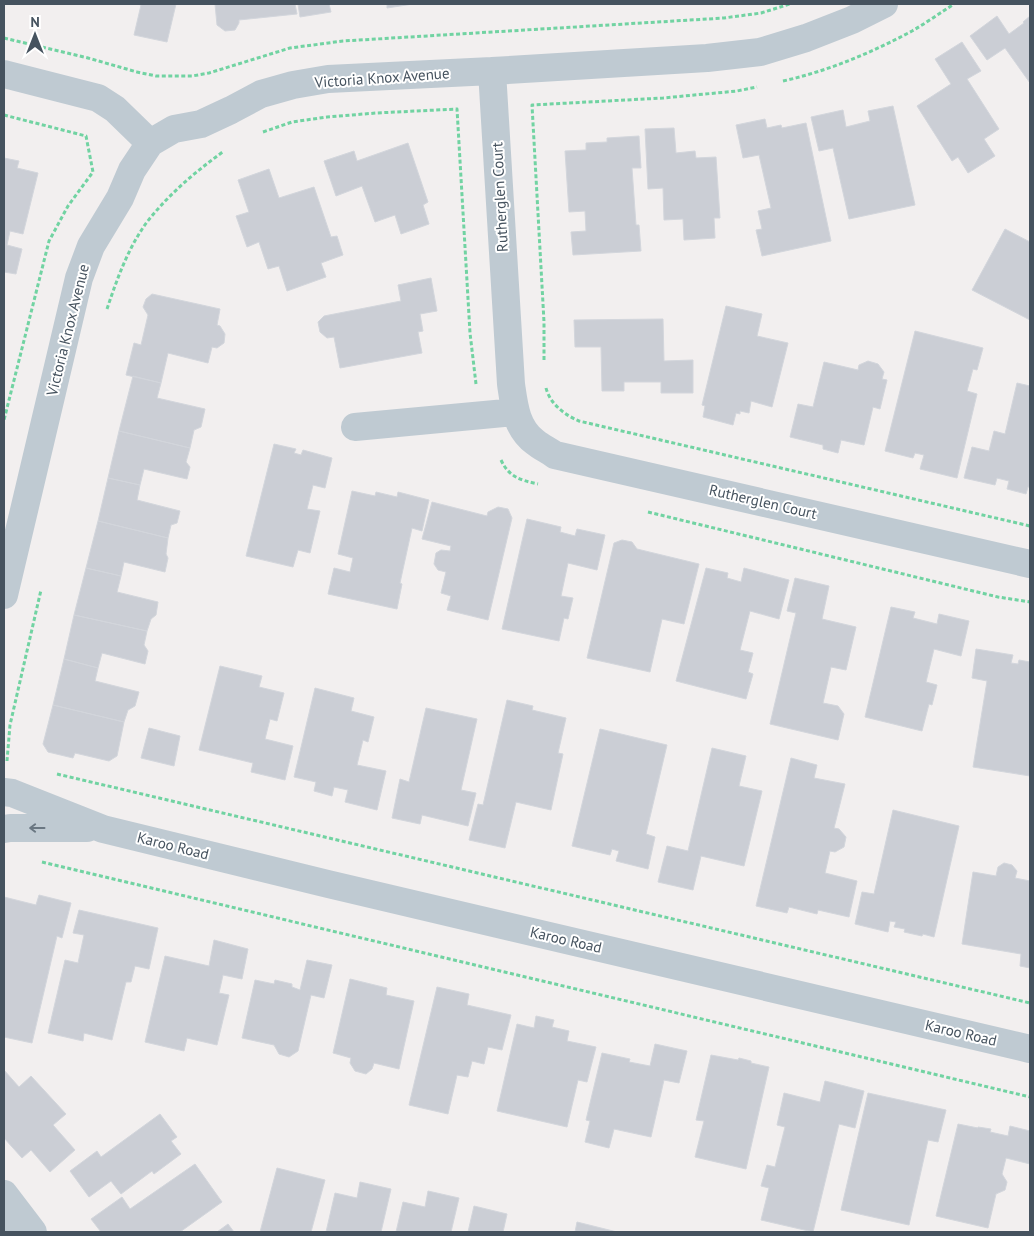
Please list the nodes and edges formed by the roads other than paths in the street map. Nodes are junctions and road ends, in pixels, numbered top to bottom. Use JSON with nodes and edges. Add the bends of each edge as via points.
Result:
{"nodes":[{"id":1,"x":884,"y":4,"type":"edge"},
{"id":2,"x":492,"y":72,"type":"junction"},
{"id":3,"x":4,"y":74,"type":"edge"},
{"id":4,"x":150,"y":143,"type":"junction"},
{"id":5,"x":515,"y":412,"type":"junction"},
{"id":6,"x":355,"y":427,"type":"dead end"},
{"id":7,"x":10,"y":541,"type":"edge"},
{"id":8,"x":1030,"y":564,"type":"edge"},
{"id":9,"x":4,"y":595,"type":"edge"},
{"id":10,"x":4,"y":792,"type":"edge"},
{"id":11,"x":103,"y":828,"type":"junction"},
{"id":12,"x":4,"y":829,"type":"edge"},
{"id":13,"x":1030,"y":1049,"type":"edge"},
{"id":14,"x":4,"y":1194,"type":"edge"},
{"id":15,"x":20,"y":1227,"type":"edge"}],
"edges":[{"from":1,"to":2,"type":"street","name":"Victoria Knox Avenue","via":[[806,38],[760,52]]},
{"from":2,"to":4,"type":"street","name":"Victoria Knox Avenue","via":[[328,79],[293,85],[261,94],[201,124],[174,129]]},
{"from":2,"to":5,"type":"street","name":"Rutherglen Court"},
{"from":3,"to":4,"type":"street","via":[[98,98],[115,109]]},
{"from":4,"to":7,"type":"street","name":"Victoria Knox Avenue","via":[[91,246],[79,278]]},
{"from":5,"to":6,"type":"street"},
{"from":5,"to":8,"type":"street","name":"Rutherglen Court","via":[[523,429],[534,441],[555,455]]},
{"from":7,"to":9,"type":"street","name":"Victoria Knox Avenue"},
{"from":10,"to":11,"type":"street","name":"Karoo Road"},
{"from":11,"to":12,"type":"street","name":"Karoo Road","one_way":true},
{"from":11,"to":13,"type":"street","name":"Karoo Road"},
{"from":14,"to":15,"type":"street"}]}
